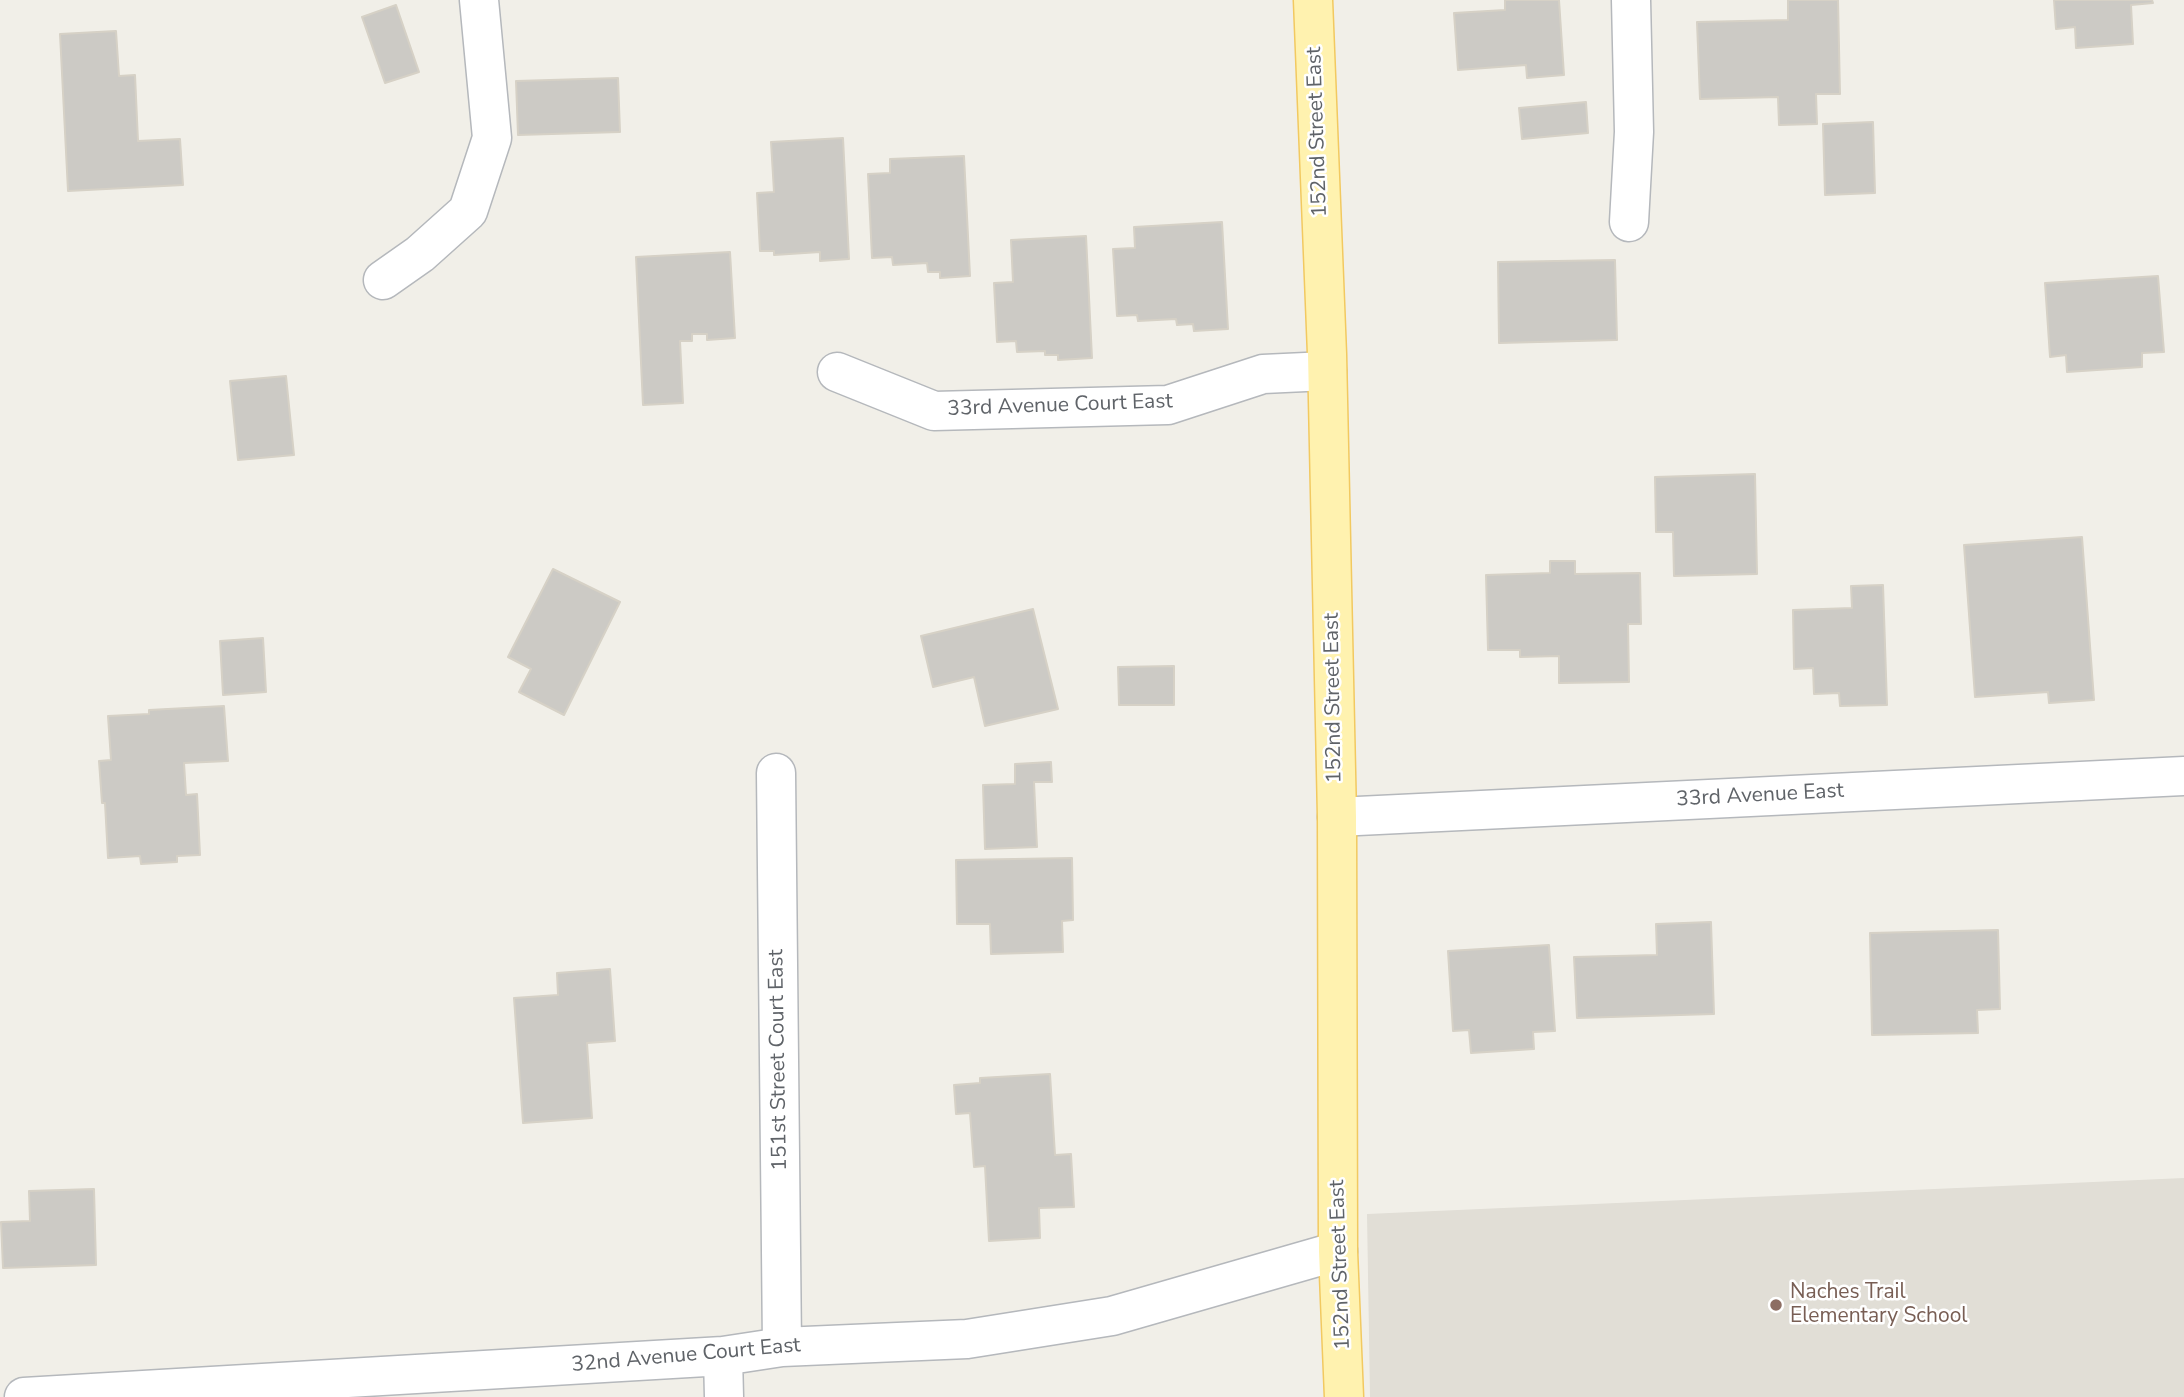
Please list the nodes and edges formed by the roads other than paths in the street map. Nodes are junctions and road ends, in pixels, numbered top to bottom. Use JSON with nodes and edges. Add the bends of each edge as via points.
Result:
{"nodes":[{"id":1,"x":479,"y":0,"type":"edge"},
{"id":2,"x":1313,"y":0,"type":"edge"},
{"id":3,"x":1631,"y":0,"type":"edge"},
{"id":4,"x":1629,"y":222,"type":"dead end"},
{"id":5,"x":383,"y":280,"type":"dead end"},
{"id":6,"x":1327,"y":371,"type":"junction"},
{"id":7,"x":837,"y":372,"type":"dead end"},
{"id":8,"x":776,"y":773,"type":"dead end"},
{"id":9,"x":2184,"y":776,"type":"edge"},
{"id":10,"x":1337,"y":817,"type":"junction"},
{"id":11,"x":1338,"y":1251,"type":"junction"},
{"id":12,"x":782,"y":1347,"type":"junction"},
{"id":13,"x":723,"y":1356,"type":"junction"},
{"id":14,"x":24,"y":1397,"type":"edge"},
{"id":15,"x":724,"y":1397,"type":"edge"},
{"id":16,"x":1344,"y":1397,"type":"edge"}],
"edges":[{"from":1,"to":5,"type":"street","via":[[492,138],[468,211]]},
{"from":2,"to":6,"type":"main road","name":"152nd Street East"},
{"from":3,"to":4,"type":"street","via":[[1634,132]]},
{"from":6,"to":7,"type":"street","name":"33rd Avenue Court East","via":[[1263,374],[1168,405],[934,411]]},
{"from":6,"to":10,"type":"main road","name":"152nd Street East"},
{"from":8,"to":12,"type":"street","name":"151st Street Court East"},
{"from":9,"to":10,"type":"street","name":"33rd Avenue East"},
{"from":10,"to":11,"type":"main road","name":"152nd Street East"},
{"from":11,"to":12,"type":"street","name":"32nd Avenue Court East","via":[[1112,1316],[967,1339]]},
{"from":11,"to":16,"type":"main road","name":"152nd Street East"},
{"from":12,"to":13,"type":"street","name":"32nd Avenue Court East"},
{"from":13,"to":14,"type":"street","name":"32nd Avenue Court East"},
{"from":13,"to":15,"type":"street"}]}
